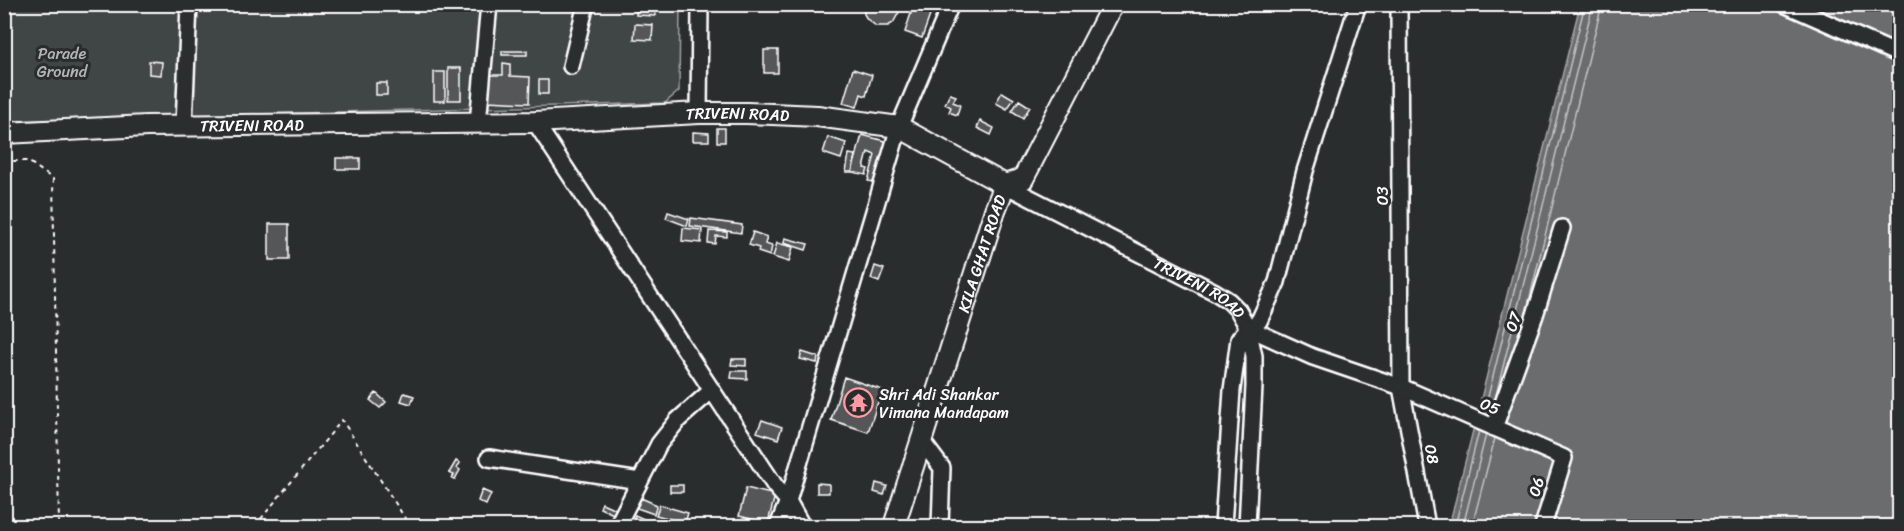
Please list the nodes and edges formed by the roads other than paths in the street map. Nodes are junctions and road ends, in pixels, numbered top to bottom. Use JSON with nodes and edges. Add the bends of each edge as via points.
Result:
{"nodes":[{"id":1,"x":189,"y":4,"type":"edge"},
{"id":2,"x":489,"y":4,"type":"edge"},
{"id":3,"x":586,"y":4,"type":"edge"},
{"id":4,"x":700,"y":4,"type":"edge"},
{"id":5,"x":951,"y":4,"type":"edge"},
{"id":6,"x":1113,"y":4,"type":"edge"},
{"id":7,"x":1358,"y":4,"type":"edge"},
{"id":8,"x":1399,"y":4,"type":"edge"},
{"id":9,"x":1784,"y":4,"type":"edge"},
{"id":10,"x":1899,"y":55,"type":"edge"},
{"id":11,"x":571,"y":66,"type":"dead end"},
{"id":12,"x":699,"y":113,"type":"junction"},
{"id":13,"x":535,"y":122,"type":"junction"},
{"id":14,"x":478,"y":123,"type":"junction"},
{"id":15,"x":184,"y":126,"type":"junction"},
{"id":16,"x":899,"y":127,"type":"junction"},
{"id":17,"x":4,"y":133,"type":"edge"},
{"id":18,"x":1005,"y":185,"type":"junction"},
{"id":19,"x":1562,"y":228,"type":"dead end"},
{"id":20,"x":1248,"y":328,"type":"junction"},
{"id":21,"x":1401,"y":387,"type":"junction"},
{"id":22,"x":712,"y":390,"type":"junction"},
{"id":23,"x":1494,"y":428,"type":"junction"},
{"id":24,"x":921,"y":440,"type":"junction"},
{"id":25,"x":489,"y":458,"type":"dead end"},
{"id":26,"x":1564,"y":458,"type":"joint"},
{"id":27,"x":639,"y":481,"type":"junction"},
{"id":28,"x":788,"y":501,"type":"junction"},
{"id":29,"x":617,"y":526,"type":"edge"},
{"id":30,"x":778,"y":526,"type":"edge"},
{"id":31,"x":802,"y":526,"type":"edge"},
{"id":32,"x":894,"y":526,"type":"edge"},
{"id":33,"x":940,"y":526,"type":"edge"},
{"id":34,"x":1223,"y":526,"type":"edge"},
{"id":35,"x":1246,"y":526,"type":"edge"},
{"id":36,"x":1427,"y":526,"type":"edge"},
{"id":37,"x":1543,"y":526,"type":"edge"}],
"edges":[{"from":1,"to":15,"type":"street"},
{"from":2,"to":14,"type":"street"},
{"from":3,"to":11,"type":"street"},
{"from":4,"to":12,"type":"street"},
{"from":5,"to":16,"type":"street"},
{"from":6,"to":18,"type":"main road","name":"KILA GHAT ROAD","via":[[1023,179]]},
{"from":7,"to":20,"type":"street","via":[[1305,171],[1277,282],[1259,321]]},
{"from":8,"to":21,"type":"street","name":"03"},
{"from":9,"to":10,"type":"street"},
{"from":12,"to":13,"type":"main road","name":"TRIVENI ROAD"},
{"from":12,"to":16,"type":"main road","name":"TRIVENI ROAD","via":[[817,116]]},
{"from":13,"to":14,"type":"main road","name":"TRIVENI ROAD"},
{"from":13,"to":22,"type":"street"},
{"from":14,"to":15,"type":"main road","name":"TRIVENI ROAD"},
{"from":15,"to":17,"type":"main road","name":"TRIVENI ROAD"},
{"from":16,"to":18,"type":"main road","name":"TRIVENI ROAD"},
{"from":16,"to":28,"type":"street"},
{"from":18,"to":20,"type":"street","name":"TRIVENI ROAD","via":[[1215,292],[1238,310]]},
{"from":18,"to":24,"type":"main road","name":"KILA GHAT ROAD"},
{"from":19,"to":23,"type":"street","name":"07"},
{"from":20,"to":21,"type":"street","name":"TRIVENI ROAD","via":[[1313,357]]},
{"from":20,"to":34,"type":"street","via":[[1239,339],[1232,390]]},
{"from":20,"to":35,"type":"street","via":[[1254,356],[1254,386]]},
{"from":21,"to":23,"type":"street","name":"05"},
{"from":21,"to":36,"type":"street","name":"08"},
{"from":22,"to":27,"type":"street","via":[[678,420],[659,444]]},
{"from":22,"to":28,"type":"street"},
{"from":23,"to":26,"type":"street","name":"05"},
{"from":24,"to":32,"type":"main road","name":"KILA GHAT ROAD"},
{"from":24,"to":33,"type":"street","via":[[942,468]]},
{"from":25,"to":27,"type":"street"},
{"from":26,"to":37,"type":"street","name":"06"},
{"from":27,"to":29,"type":"street"},
{"from":28,"to":30,"type":"street"},
{"from":28,"to":31,"type":"street"}]}
